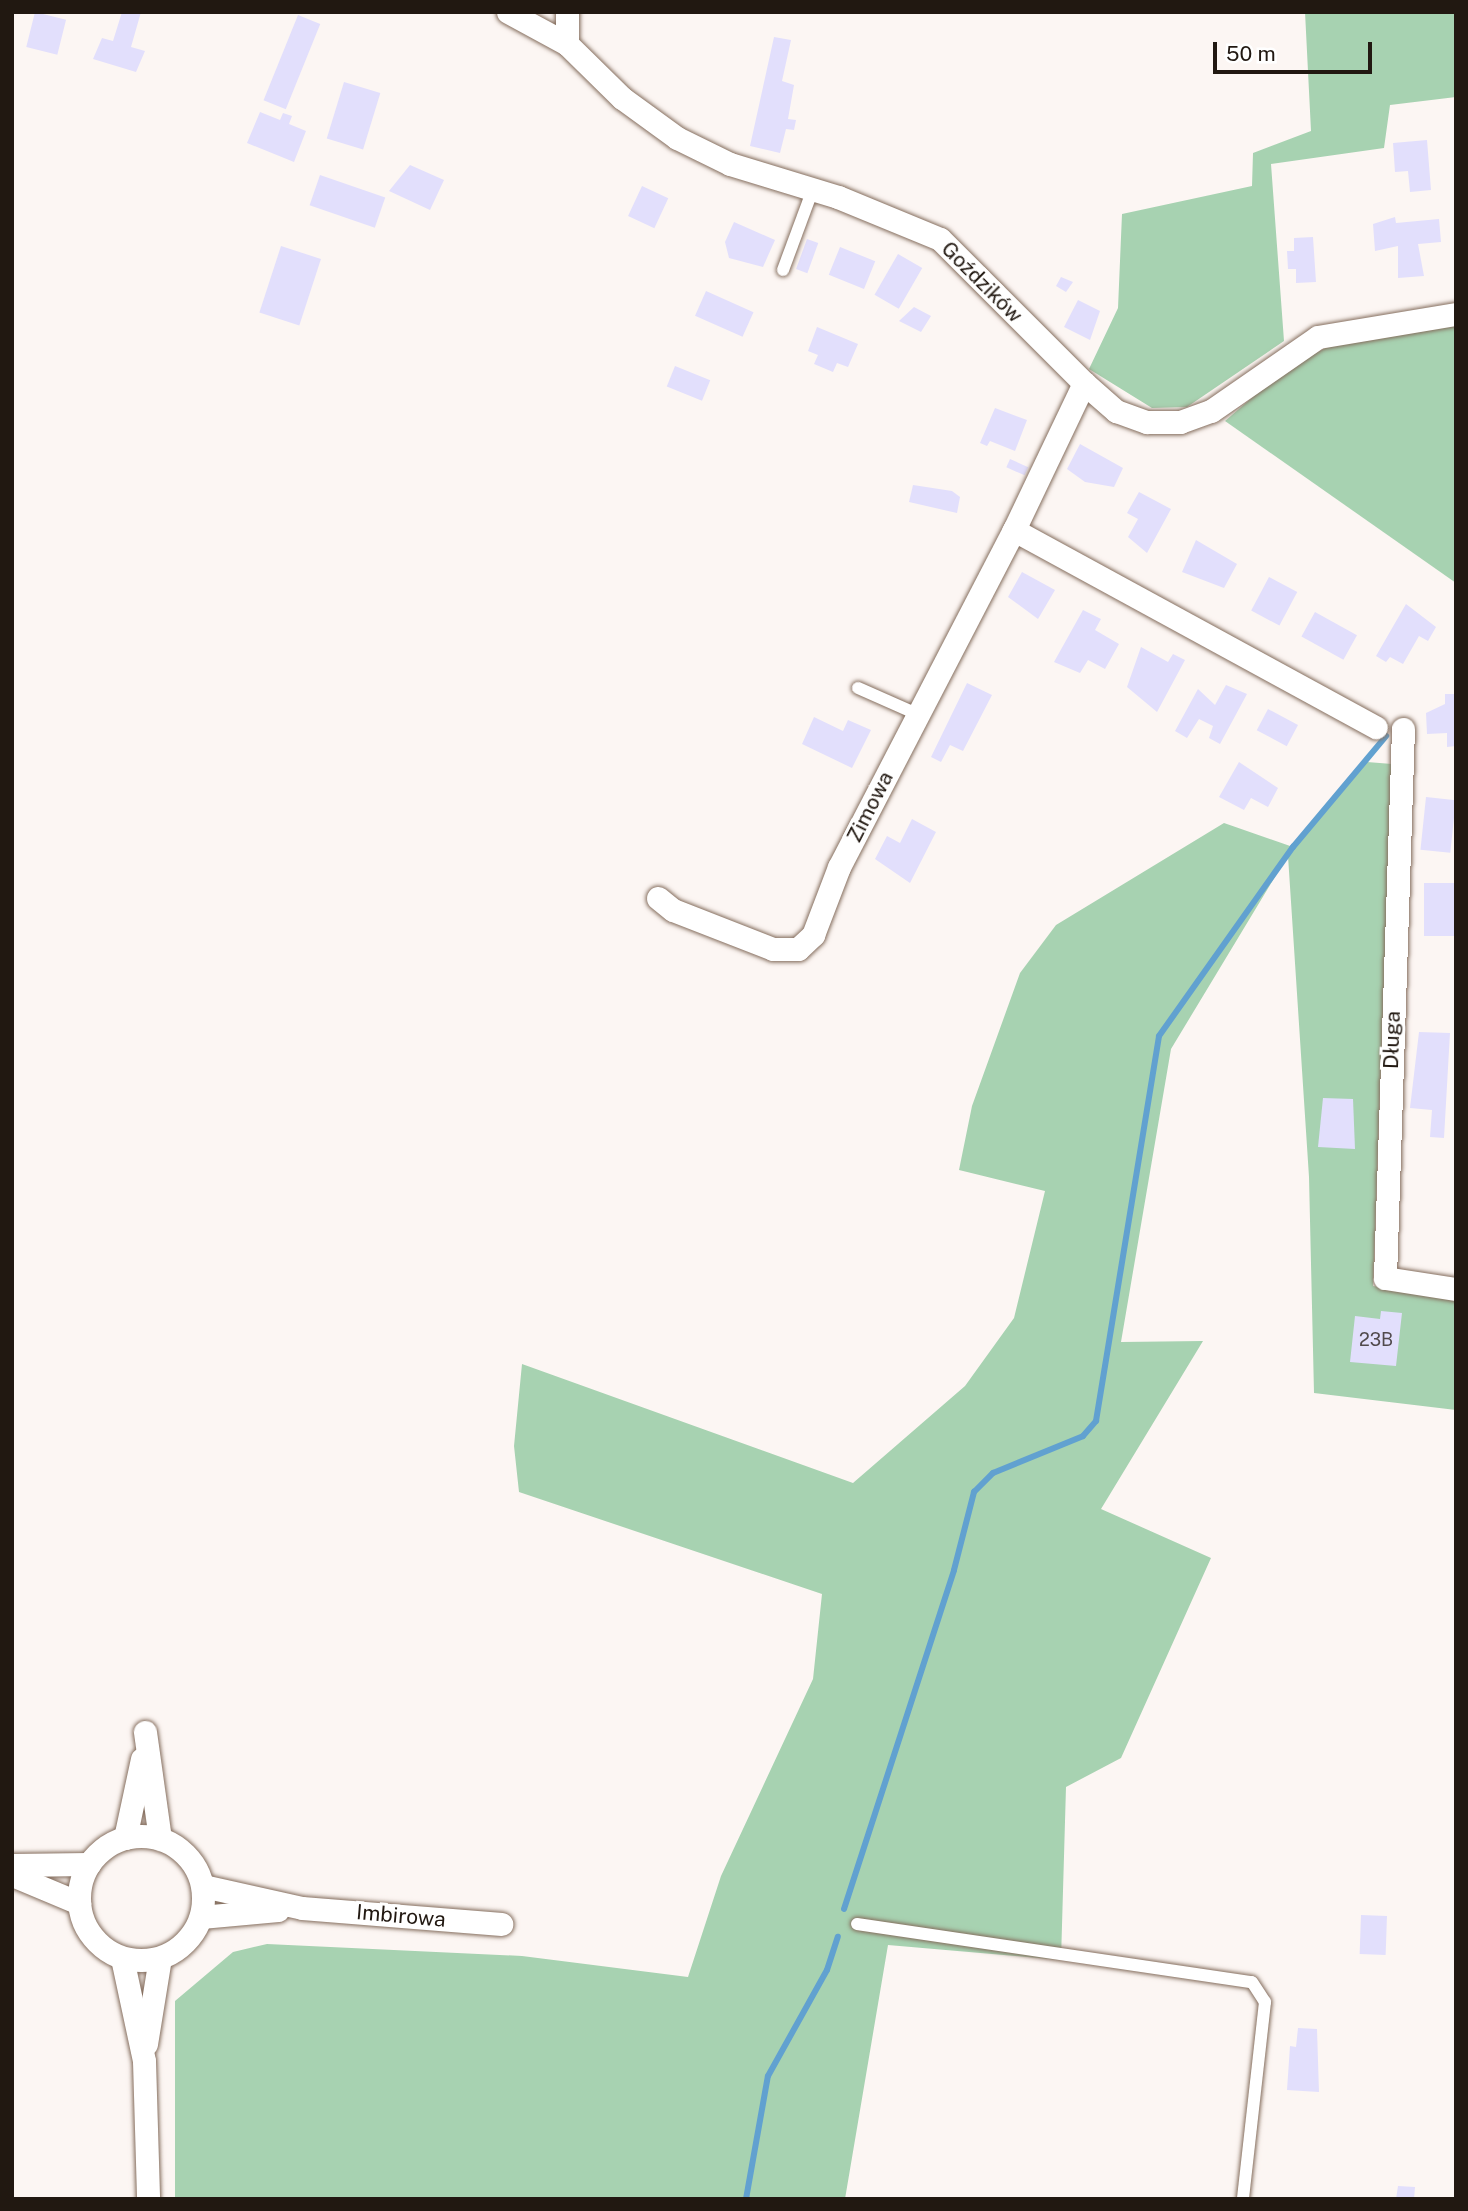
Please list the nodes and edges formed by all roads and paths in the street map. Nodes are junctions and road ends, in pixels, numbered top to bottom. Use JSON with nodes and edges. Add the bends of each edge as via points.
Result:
{"nodes":[{"id":1,"x":508,"y":12,"type":"edge"},
{"id":2,"x":567,"y":12,"type":"edge"},
{"id":3,"x":567,"y":44,"type":"junction"},
{"id":4,"x":813,"y":189,"type":"junction"},
{"id":5,"x":783,"y":270,"type":"dead end"},
{"id":6,"x":1456,"y":314,"type":"edge"},
{"id":7,"x":1084,"y":383,"type":"junction"},
{"id":8,"x":1014,"y":530,"type":"junction"},
{"id":9,"x":859,"y":688,"type":"dead end"},
{"id":10,"x":917,"y":715,"type":"junction"},
{"id":11,"x":1376,"y":727,"type":"dead end"},
{"id":12,"x":1403,"y":729,"type":"dead end"},
{"id":13,"x":658,"y":898,"type":"dead end"},
{"id":14,"x":1456,"y":1289,"type":"edge"},
{"id":15,"x":125,"y":1838,"type":"junction"},
{"id":16,"x":160,"y":1839,"type":"junction"},
{"id":17,"x":89,"y":1864,"type":"junction"},
{"id":18,"x":12,"y":1865,"type":"edge"},
{"id":19,"x":12,"y":1875,"type":"edge"},
{"id":20,"x":203,"y":1886,"type":"junction"},
{"id":21,"x":79,"y":1903,"type":"junction"},
{"id":22,"x":302,"y":1908,"type":"junction"},
{"id":23,"x":201,"y":1917,"type":"junction"},
{"id":24,"x":501,"y":1924,"type":"dead end"},
{"id":25,"x":857,"y":1924,"type":"dead end"},
{"id":26,"x":122,"y":1958,"type":"junction"},
{"id":27,"x":160,"y":1958,"type":"junction"},
{"id":28,"x":144,"y":2061,"type":"junction"},
{"id":29,"x":148,"y":2199,"type":"edge"},
{"id":30,"x":1243,"y":2199,"type":"edge"}],
"edges":[{"from":1,"to":3,"type":"street","name":"Goździków"},
{"from":2,"to":3,"type":"street"},
{"from":3,"to":4,"type":"street","name":"Goździków","via":[[622,98],[677,138],[730,164]]},
{"from":4,"to":5,"type":"lane"},
{"from":4,"to":7,"type":"street","name":"Goździków","via":[[940,239]]},
{"from":6,"to":7,"type":"street","name":"Goździków","via":[[1318,337],[1211,411],[1180,422],[1147,422],[1116,411]]},
{"from":7,"to":8,"type":"street","name":"Zimowa"},
{"from":8,"to":10,"type":"street","name":"Zimowa"},
{"from":8,"to":11,"type":"street"},
{"from":9,"to":10,"type":"lane"},
{"from":10,"to":13,"type":"street","name":"Zimowa","via":[[839,867],[813,935],[798,948],[773,949],[673,910]]},
{"from":12,"to":14,"type":"street","name":"Długa","via":[[1385,1278]]},
{"from":15,"to":16,"type":"street"},
{"from":15,"to":16,"type":"street","via":[[145,1739]]},
{"from":15,"to":17,"type":"street"},
{"from":16,"to":20,"type":"street","via":[[192,1862]]},
{"from":17,"to":18,"type":"street"},
{"from":17,"to":21,"type":"street"},
{"from":19,"to":21,"type":"street"},
{"from":20,"to":22,"type":"street","name":"Imbirowa"},
{"from":20,"to":23,"type":"street"},
{"from":21,"to":26,"type":"street","via":[[93,1939]]},
{"from":22,"to":23,"type":"street","name":"Imbirowa"},
{"from":22,"to":24,"type":"street","name":"Imbirowa"},
{"from":23,"to":27,"type":"street","via":[[190,1938]]},
{"from":25,"to":30,"type":"lane","via":[[1252,1982],[1265,2002]]},
{"from":26,"to":27,"type":"street"},
{"from":26,"to":28,"type":"street"},
{"from":27,"to":28,"type":"street"},
{"from":28,"to":29,"type":"street"}]}
